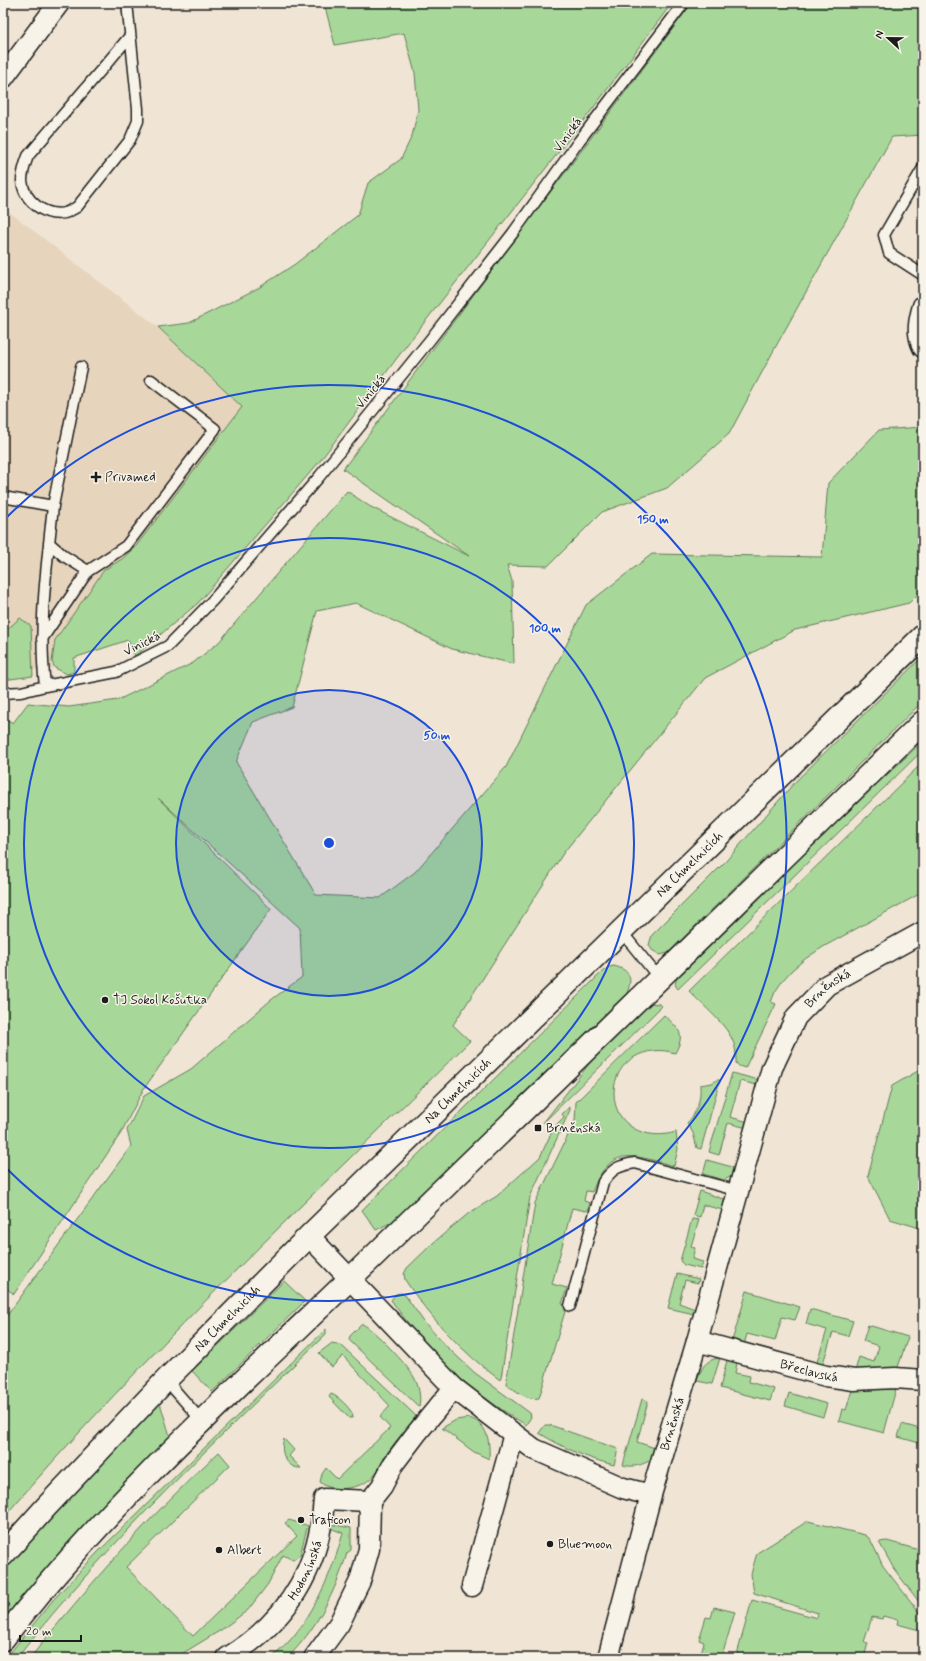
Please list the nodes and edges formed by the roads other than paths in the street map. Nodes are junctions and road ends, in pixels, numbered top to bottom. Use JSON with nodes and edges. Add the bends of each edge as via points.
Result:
{"nodes":[{"id":1,"x":60,"y":3,"type":"edge"},
{"id":2,"x":127,"y":3,"type":"edge"},
{"id":3,"x":684,"y":3,"type":"edge"},
{"id":4,"x":130,"y":36,"type":"junction"},
{"id":5,"x":3,"y":78,"type":"edge"},
{"id":6,"x":923,"y":168,"type":"edge"},
{"id":7,"x":923,"y":275,"type":"edge"},
{"id":8,"x":921,"y":316,"type":"edge"},
{"id":9,"x":923,"y":347,"type":"edge"},
{"id":10,"x":81,"y":367,"type":"dead end"},
{"id":11,"x":151,"y":380,"type":"dead end"},
{"id":12,"x":3,"y":497,"type":"edge"},
{"id":13,"x":53,"y":506,"type":"junction"},
{"id":14,"x":49,"y":543,"type":"junction"},
{"id":15,"x":88,"y":571,"type":"junction"},
{"id":16,"x":923,"y":636,"type":"edge"},
{"id":17,"x":42,"y":639,"type":"junction"},
{"id":18,"x":45,"y":686,"type":"junction"},
{"id":19,"x":3,"y":693,"type":"edge"},
{"id":20,"x":923,"y":722,"type":"edge"},
{"id":21,"x":620,"y":931,"type":"junction"},
{"id":22,"x":923,"y":932,"type":"edge"},
{"id":23,"x":659,"y":978,"type":"junction"},
{"id":24,"x":739,"y":1190,"type":"junction"},
{"id":25,"x":309,"y":1236,"type":"junction"},
{"id":26,"x":350,"y":1278,"type":"junction"},
{"id":27,"x":570,"y":1306,"type":"dead end"},
{"id":28,"x":697,"y":1341,"type":"junction"},
{"id":29,"x":166,"y":1380,"type":"junction"},
{"id":30,"x":923,"y":1380,"type":"edge"},
{"id":31,"x":454,"y":1388,"type":"junction"},
{"id":32,"x":201,"y":1420,"type":"junction"},
{"id":33,"x":514,"y":1434,"type":"junction"},
{"id":34,"x":651,"y":1495,"type":"junction"},
{"id":35,"x":370,"y":1501,"type":"junction"},
{"id":36,"x":3,"y":1555,"type":"edge"},
{"id":37,"x":472,"y":1586,"type":"dead end"},
{"id":38,"x":3,"y":1639,"type":"edge"},
{"id":39,"x":227,"y":1658,"type":"edge"},
{"id":40,"x":314,"y":1658,"type":"edge"},
{"id":41,"x":608,"y":1658,"type":"edge"}],
"edges":[{"from":1,"to":5,"type":"street"},
{"from":2,"to":4,"type":"lane"},
{"from":3,"to":18,"type":"lane","name":"Vinická","via":[[513,233],[429,341],[319,477],[213,600],[168,646],[116,672]]},
{"from":4,"to":4,"type":"lane","via":[[138,109],[138,121],[130,140],[77,207],[66,213],[36,207],[24,191],[22,181],[28,156]]},
{"from":6,"to":7,"type":"lane","via":[[884,235],[889,253]]},
{"from":8,"to":9,"type":"street","via":[[919,340]]},
{"from":10,"to":13,"type":"lane"},
{"from":11,"to":15,"type":"lane","via":[[215,429],[126,546]]},
{"from":12,"to":13,"type":"lane"},
{"from":13,"to":14,"type":"lane"},
{"from":14,"to":15,"type":"lane"},
{"from":14,"to":17,"type":"lane"},
{"from":15,"to":17,"type":"lane"},
{"from":16,"to":21,"type":"street","name":"Na Chmelnicích"},
{"from":17,"to":18,"type":"lane"},
{"from":18,"to":19,"type":"lane","name":"Vinická"},
{"from":20,"to":23,"type":"street"},
{"from":21,"to":23,"type":"lane"},
{"from":21,"to":25,"type":"street","name":"Na Chmelnicích"},
{"from":22,"to":24,"type":"street","name":"Brněnská","via":[[827,985],[796,1017],[772,1068]]},
{"from":23,"to":26,"type":"street"},
{"from":24,"to":27,"type":"lane","via":[[635,1163],[621,1165],[611,1171],[603,1182]]},
{"from":24,"to":28,"type":"street","name":"Brněnská"},
{"from":25,"to":26,"type":"street"},
{"from":25,"to":29,"type":"street","name":"Na Chmelnicích"},
{"from":26,"to":31,"type":"street"},
{"from":26,"to":32,"type":"street"},
{"from":28,"to":30,"type":"street","name":"Břeclavská","via":[[826,1376],[854,1380]]},
{"from":28,"to":34,"type":"street","name":"Brněnská"},
{"from":29,"to":32,"type":"lane"},
{"from":29,"to":36,"type":"street","name":"Na Chmelnicích"},
{"from":31,"to":33,"type":"street"},
{"from":31,"to":35,"type":"street","via":[[394,1463],[382,1486]]},
{"from":32,"to":38,"type":"street","via":[[90,1534]]},
{"from":33,"to":34,"type":"street","via":[[534,1449],[623,1488]]},
{"from":33,"to":37,"type":"street"},
{"from":34,"to":41,"type":"street","name":"Brněnská"},
{"from":35,"to":39,"type":"street","name":"Hodonínská","via":[[324,1500],[322,1523],[312,1559],[290,1601],[258,1637]]},
{"from":35,"to":40,"type":"street","via":[[369,1549],[360,1581],[338,1624]]}]}
